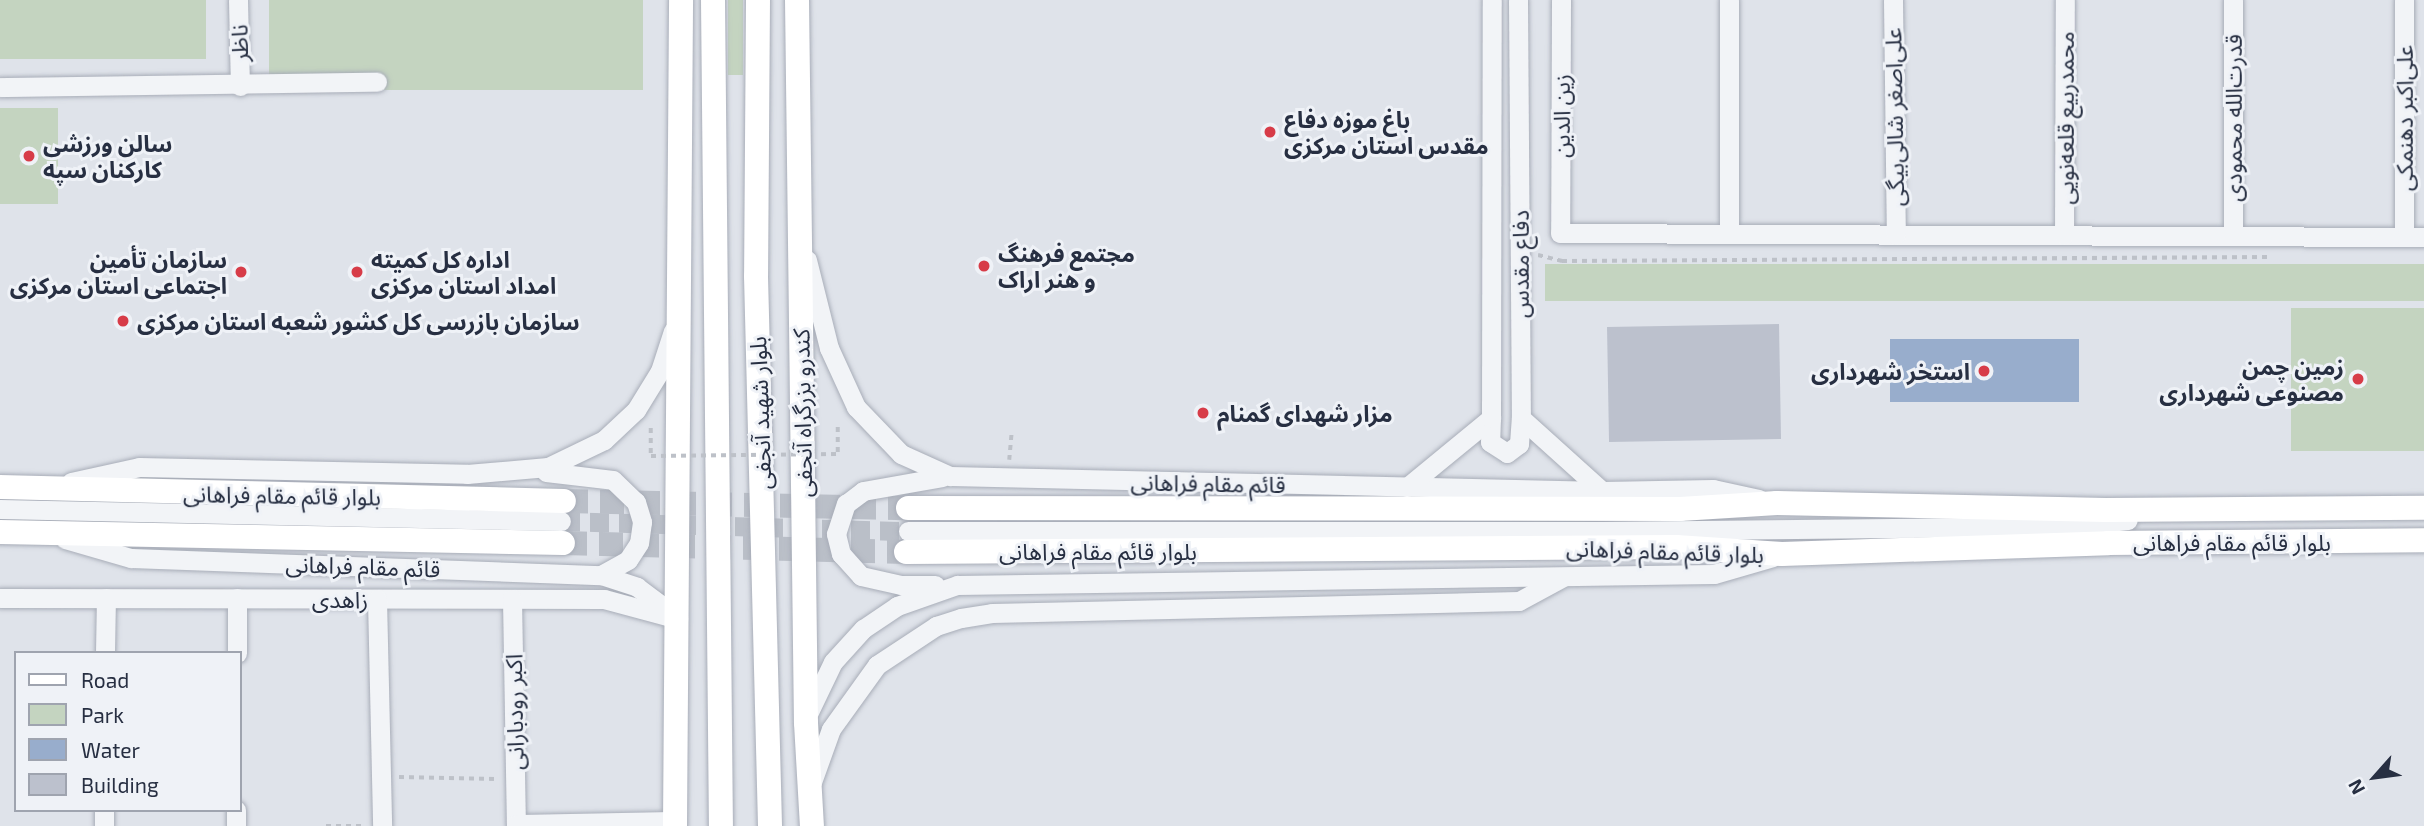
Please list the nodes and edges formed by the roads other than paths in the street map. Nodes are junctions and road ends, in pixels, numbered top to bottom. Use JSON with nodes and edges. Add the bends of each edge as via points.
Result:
{"nodes":[{"id":1,"x":238,"y":0,"type":"edge"},
{"id":2,"x":681,"y":0,"type":"edge"},
{"id":3,"x":713,"y":0,"type":"edge"},
{"id":4,"x":758,"y":0,"type":"edge"},
{"id":5,"x":797,"y":0,"type":"edge"},
{"id":6,"x":1492,"y":0,"type":"edge"},
{"id":7,"x":1518,"y":0,"type":"edge"},
{"id":8,"x":1561,"y":0,"type":"edge"},
{"id":9,"x":1729,"y":0,"type":"edge"},
{"id":10,"x":1893,"y":0,"type":"edge"},
{"id":11,"x":2065,"y":0,"type":"edge"},
{"id":12,"x":2233,"y":0,"type":"edge"},
{"id":13,"x":2404,"y":0,"type":"edge"},
{"id":14,"x":377,"y":82,"type":"dead end"},
{"id":15,"x":240,"y":86,"type":"junction"},
{"id":16,"x":0,"y":87,"type":"edge"},
{"id":17,"x":799,"y":223,"type":"junction"},
{"id":18,"x":1729,"y":234,"type":"junction"},
{"id":19,"x":1896,"y":234,"type":"junction"},
{"id":20,"x":2064,"y":235,"type":"junction"},
{"id":21,"x":2233,"y":236,"type":"junction"},
{"id":22,"x":2414,"y":237,"type":"edge"},
{"id":23,"x":680,"y":301,"type":"junction"},
{"id":24,"x":1491,"y":418,"type":"junction"},
{"id":25,"x":1521,"y":418,"type":"junction"},
{"id":26,"x":528,"y":472,"type":"junction"},
{"id":27,"x":950,"y":476,"type":"junction"},
{"id":28,"x":0,"y":487,"type":"edge"},
{"id":29,"x":1407,"y":487,"type":"junction"},
{"id":30,"x":40,"y":489,"type":"junction"},
{"id":31,"x":1602,"y":491,"type":"junction"},
{"id":32,"x":1777,"y":503,"type":"junction"},
{"id":33,"x":2424,"y":508,"type":"edge"},
{"id":34,"x":0,"y":509,"type":"edge"},
{"id":35,"x":2128,"y":520,"type":"dead end"},
{"id":36,"x":563,"y":522,"type":"junction"},
{"id":37,"x":907,"y":530,"type":"junction"},
{"id":38,"x":0,"y":532,"type":"edge"},
{"id":39,"x":39,"y":532,"type":"junction"},
{"id":40,"x":2424,"y":540,"type":"edge"},
{"id":41,"x":1782,"y":554,"type":"junction"},
{"id":42,"x":601,"y":575,"type":"junction"},
{"id":43,"x":1566,"y":575,"type":"junction"},
{"id":44,"x":957,"y":585,"type":"junction"},
{"id":45,"x":0,"y":598,"type":"edge"},
{"id":46,"x":106,"y":598,"type":"junction"},
{"id":47,"x":237,"y":598,"type":"junction"},
{"id":48,"x":377,"y":598,"type":"junction"},
{"id":49,"x":512,"y":599,"type":"junction"},
{"id":50,"x":678,"y":619,"type":"junction"},
{"id":51,"x":105,"y":651,"type":"edge"},
{"id":52,"x":237,"y":651,"type":"edge"},
{"id":53,"x":806,"y":723,"type":"junction"},
{"id":54,"x":810,"y":790,"type":"junction"},
{"id":55,"x":675,"y":824,"type":"edge"},
{"id":56,"x":516,"y":825,"type":"edge"},
{"id":57,"x":382,"y":826,"type":"edge"},
{"id":58,"x":721,"y":826,"type":"edge"},
{"id":59,"x":770,"y":826,"type":"edge"},
{"id":60,"x":811,"y":826,"type":"edge"}],
"edges":[{"from":1,"to":15,"type":"street","name":"ناظر"},
{"from":2,"to":23,"type":"main road"},
{"from":3,"to":58,"type":"main road","name":"بلوار شهید آنجفی"},
{"from":4,"to":59,"type":"main road","name":"بلوار شهید آنجفی","via":[[756,276]]},
{"from":5,"to":17,"type":"main road","name":"کندرو بزرگراه آنجفی"},
{"from":6,"to":24,"type":"street","name":"دفاع مقدس"},
{"from":7,"to":25,"type":"street","name":"دفاع مقدس"},
{"from":8,"to":18,"type":"street","name":"زین الدین","via":[[1560,233]]},
{"from":9,"to":18,"type":"street"},
{"from":10,"to":19,"type":"street","name":"علی‌اصغر شالی‌بیگی"},
{"from":11,"to":20,"type":"street","name":"محمدربیع قلعه‌نویی"},
{"from":12,"to":21,"type":"street","name":"قدرت‌الله محمودی"},
{"from":13,"to":22,"type":"street","name":"علی‌اکبر دهنمکی"},
{"from":14,"to":15,"type":"street"},
{"from":15,"to":16,"type":"street"},
{"from":17,"to":27,"type":"street","name":"قائم مقام فراهانی","via":[[828,348],[856,407],[901,454]]},
{"from":17,"to":53,"type":"main road","name":"کندرو بزرگراه آنجفی"},
{"from":18,"to":19,"type":"street"},
{"from":19,"to":20,"type":"street"},
{"from":20,"to":21,"type":"street"},
{"from":21,"to":22,"type":"street"},
{"from":23,"to":26,"type":"street","via":[[660,371],[636,410],[586,451]]},
{"from":23,"to":50,"type":"main road"},
{"from":24,"to":25,"type":"street","name":"دفاع مقدس","via":[[1490,442],[1507,453],[1519,444]]},
{"from":24,"to":29,"type":"street"},
{"from":25,"to":31,"type":"street"},
{"from":26,"to":30,"type":"street","via":[[139,467]]},
{"from":26,"to":42,"type":"street","via":[[603,477],[622,485],[636,502],[642,522],[639,543],[628,560]]},
{"from":27,"to":29,"type":"street","name":"قائم مقام فراهانی"},
{"from":27,"to":44,"type":"street","via":[[863,491],[846,504],[836,534],[841,554],[861,576],[901,585]]},
{"from":28,"to":30,"type":"main road","name":"بلوار قائم مقام فراهانی"},
{"from":29,"to":31,"type":"street","name":"قائم مقام فراهانی"},
{"from":30,"to":36,"type":"main road","name":"بلوار قائم مقام فراهانی"},
{"from":31,"to":32,"type":"street","name":"قائم مقام فراهانی","via":[[1713,489]]},
{"from":32,"to":33,"type":"main road","name":"بلوار قائم مقام فراهانی","via":[[2106,510]]},
{"from":32,"to":37,"type":"main road","name":"بلوار قائم مقام فراهانی"},
{"from":34,"to":36,"type":"street"},
{"from":35,"to":37,"type":"street","via":[[2070,526],[1616,531]]},
{"from":36,"to":39,"type":"main road","name":"بلوار قائم مقام فراهانی"},
{"from":37,"to":41,"type":"main road","name":"بلوار قائم مقام فراهانی","via":[[1676,547]]},
{"from":38,"to":39,"type":"main road","name":"بلوار قائم مقام فراهانی"},
{"from":39,"to":42,"type":"street","name":"قائم مقام فراهانی","via":[[131,558]]},
{"from":40,"to":41,"type":"main road","name":"بلوار قائم مقام فراهانی","via":[[2108,543]]},
{"from":41,"to":43,"type":"street","via":[[1714,574]]},
{"from":42,"to":50,"type":"street","name":"قائم مقام فراهانی","via":[[637,587]]},
{"from":43,"to":44,"type":"street"},
{"from":43,"to":54,"type":"street","via":[[1519,601],[992,613],[961,618],[936,626],[897,649],[860,684],[831,729]]},
{"from":44,"to":53,"type":"street","via":[[897,606],[863,629],[822,681]]},
{"from":45,"to":46,"type":"street","name":"زاهدی"},
{"from":46,"to":47,"type":"street","name":"زاهدی"},
{"from":46,"to":51,"type":"street"},
{"from":47,"to":48,"type":"street","name":"زاهدی"},
{"from":47,"to":52,"type":"street"},
{"from":48,"to":49,"type":"street","name":"زاهدی"},
{"from":48,"to":57,"type":"street"},
{"from":49,"to":50,"type":"street","name":"زاهدی","via":[[604,599]]},
{"from":49,"to":56,"type":"street","name":"اکبر رودبارانی"},
{"from":50,"to":55,"type":"main road"},
{"from":53,"to":54,"type":"main road","name":"کندرو بزرگراه آنجفی"},
{"from":54,"to":60,"type":"main road","name":"کندرو بزرگراه آنجفی"},
{"from":55,"to":56,"type":"street"}]}
